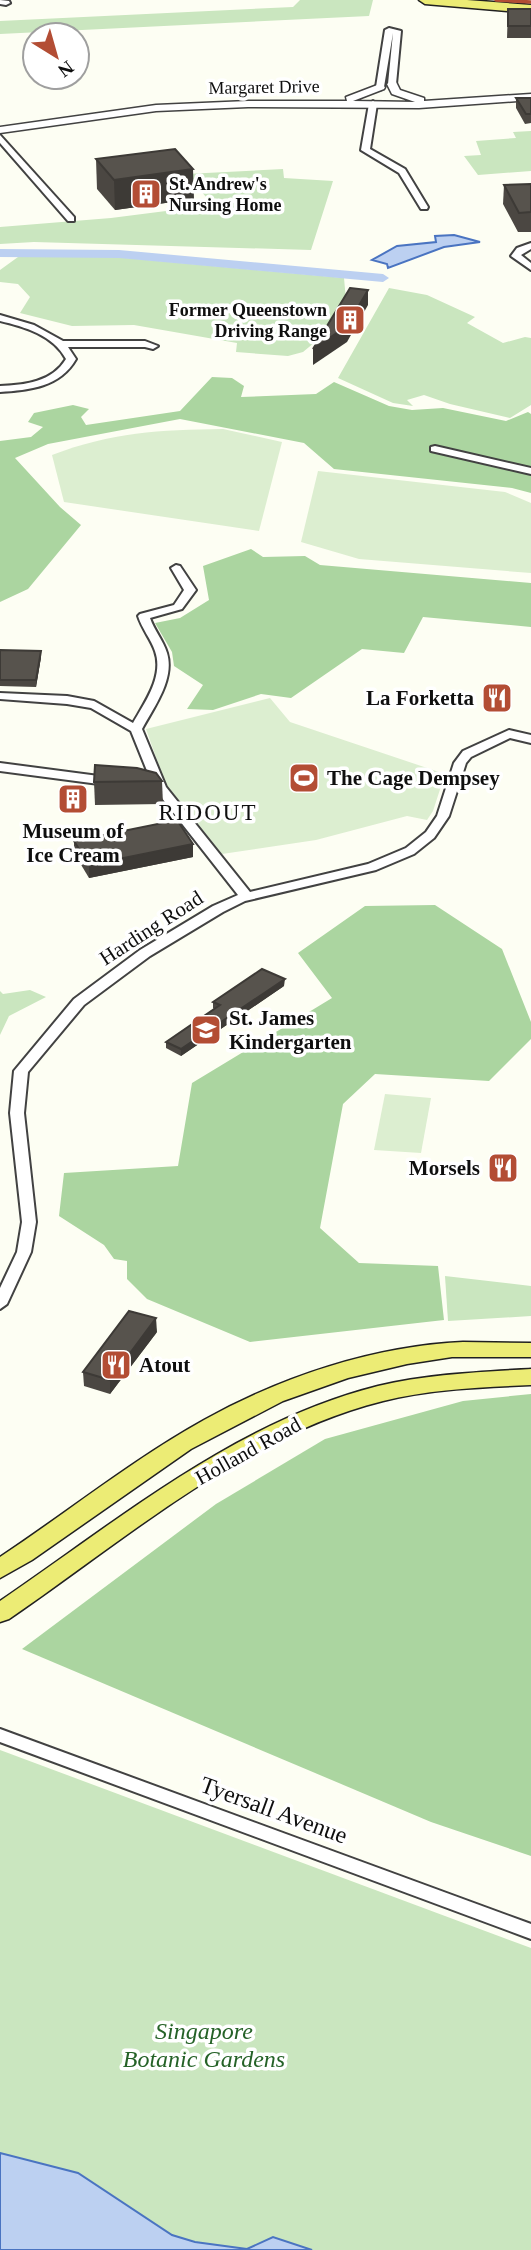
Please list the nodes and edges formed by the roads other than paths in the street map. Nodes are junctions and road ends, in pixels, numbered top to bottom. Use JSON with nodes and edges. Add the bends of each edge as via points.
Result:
{"nodes":[{"id":1,"x":425,"y":0,"type":"edge"},
{"id":2,"x":531,"y":9,"type":"edge"},
{"id":3,"x":392,"y":84,"type":"joint"},
{"id":4,"x":380,"y":87,"type":"joint"},
{"id":5,"x":531,"y":97,"type":"edge"},
{"id":6,"x":326,"y":103,"type":"junction"},
{"id":7,"x":441,"y":103,"type":"junction"},
{"id":8,"x":373,"y":104,"type":"junction"},
{"id":9,"x":0,"y":130,"type":"edge"},
{"id":10,"x":0,"y":138,"type":"edge"},
{"id":11,"x":424,"y":207,"type":"dead end"},
{"id":12,"x":71,"y":219,"type":"dead end"},
{"id":13,"x":531,"y":246,"type":"edge"},
{"id":14,"x":531,"y":267,"type":"edge"},
{"id":15,"x":0,"y":318,"type":"edge"},
{"id":16,"x":60,"y":344,"type":"junction"},
{"id":17,"x":153,"y":346,"type":"dead end"},
{"id":18,"x":0,"y":390,"type":"edge"},
{"id":19,"x":435,"y":449,"type":"dead end"},
{"id":20,"x":531,"y":471,"type":"edge"},
{"id":21,"x":176,"y":568,"type":"dead end"},
{"id":22,"x":0,"y":696,"type":"edge"},
{"id":23,"x":136,"y":729,"type":"junction"},
{"id":24,"x":531,"y":738,"type":"edge"},
{"id":25,"x":0,"y":767,"type":"edge"},
{"id":26,"x":133,"y":784,"type":"edge"},
{"id":27,"x":246,"y":896,"type":"junction"},
{"id":28,"x":0,"y":1304,"type":"edge"},
{"id":29,"x":531,"y":1350,"type":"edge"},
{"id":30,"x":531,"y":1377,"type":"edge"},
{"id":31,"x":0,"y":1569,"type":"edge"},
{"id":32,"x":0,"y":1614,"type":"edge"},
{"id":33,"x":0,"y":1735,"type":"edge"},
{"id":34,"x":531,"y":1932,"type":"edge"}],
"edges":[{"from":1,"to":2,"type":"main road"},
{"from":3,"to":4,"type":"street","via":[[397,31],[389,30]]},
{"from":3,"to":7,"type":"street","via":[[396,92]]},
{"from":4,"to":6,"type":"street","via":[[366,95]]},
{"from":5,"to":7,"type":"street","name":"Margaret Drive"},
{"from":6,"to":8,"type":"street","name":"Margaret Drive"},
{"from":6,"to":9,"type":"street","name":"Margaret Drive","via":[[156,108]]},
{"from":7,"to":8,"type":"street","name":"Margaret Drive"},
{"from":8,"to":11,"type":"street","via":[[365,150],[402,171]]},
{"from":10,"to":12,"type":"street"},
{"from":13,"to":14,"type":"street","via":[[516,252]]},
{"from":15,"to":16,"type":"street","via":[[29,326]]},
{"from":16,"to":17,"type":"street"},
{"from":16,"to":18,"type":"street","via":[[71,359],[67,369],[40,383]]},
{"from":19,"to":20,"type":"street"},
{"from":21,"to":23,"type":"street","via":[[190,590],[178,607],[144,616],[163,665],[155,694]]},
{"from":22,"to":23,"type":"street","via":[[94,705]]},
{"from":23,"to":27,"type":"street","via":[[153,787]]},
{"from":24,"to":27,"type":"street","name":"Harding Road","via":[[509,734],[467,754],[443,816],[430,835],[410,851],[372,867]]},
{"from":25,"to":26,"type":"street"},
{"from":27,"to":28,"type":"street","name":"Harding Road","via":[[145,953],[79,1002],[21,1071],[16,1113],[29,1222],[24,1252]]},
{"from":29,"to":31,"type":"main road","name":"Holland Road","via":[[442,1351],[363,1366],[303,1384],[186,1441]]},
{"from":30,"to":32,"type":"main road","name":"Holland Road","via":[[453,1381],[379,1394],[267,1436],[215,1466]]},
{"from":33,"to":34,"type":"street","name":"Tyersall Avenue"}]}
